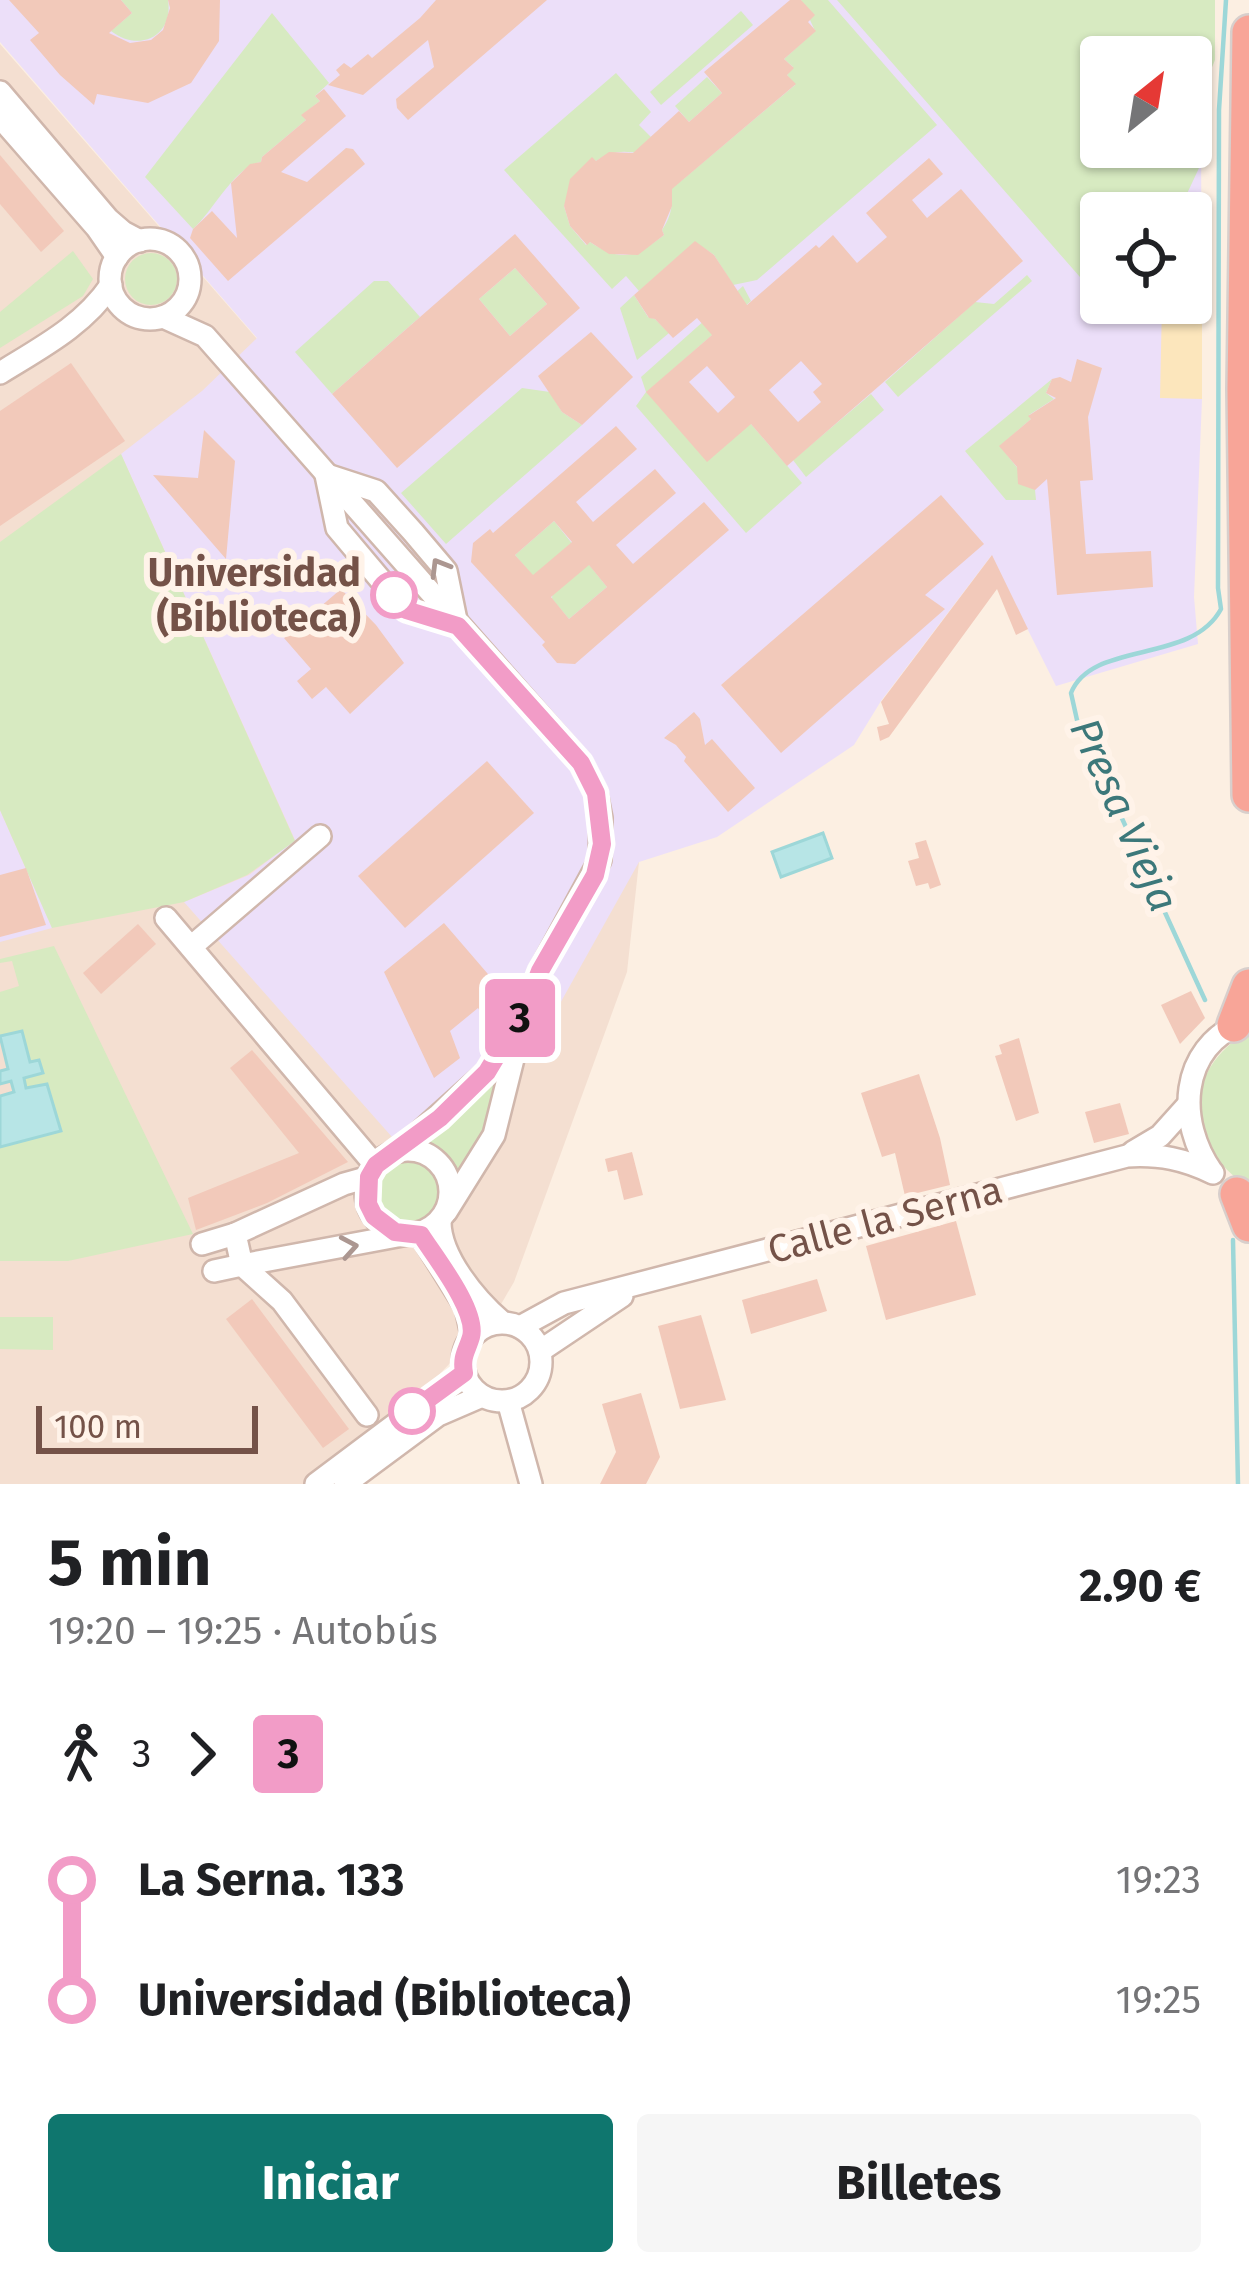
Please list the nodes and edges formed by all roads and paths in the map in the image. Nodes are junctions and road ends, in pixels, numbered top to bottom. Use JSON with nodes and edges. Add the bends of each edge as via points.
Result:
{"nodes":[{"id":1,"x":1249,"y":32,"type":"edge"},
{"id":2,"x":0,"y":92,"type":"edge"},
{"id":3,"x":0,"y":117,"type":"edge"},
{"id":4,"x":140,"y":241,"type":"junction"},
{"id":5,"x":117,"y":257,"type":"junction"},
{"id":6,"x":111,"y":285,"type":"junction"},
{"id":7,"x":187,"y":296,"type":"junction"},
{"id":8,"x":131,"y":314,"type":"junction"},
{"id":9,"x":163,"y":317,"type":"junction"},
{"id":10,"x":72,"y":328,"type":"junction"},
{"id":11,"x":205,"y":336,"type":"junction"},
{"id":12,"x":0,"y":373,"type":"edge"},
{"id":13,"x":326,"y":475,"type":"junction"},
{"id":14,"x":458,"y":626,"type":"junction"},
{"id":15,"x":1249,"y":795,"type":"edge"},
{"id":16,"x":320,"y":836,"type":"dead end"},
{"id":17,"x":166,"y":918,"type":"dead end"},
{"id":18,"x":191,"y":947,"type":"junction"},
{"id":19,"x":1249,"y":986,"type":"edge"},
{"id":20,"x":526,"y":1007,"type":"junction"},
{"id":21,"x":1241,"y":1022,"type":"edge"},
{"id":22,"x":1187,"y":1106,"type":"junction"},
{"id":23,"x":399,"y":1151,"type":"junction"},
{"id":24,"x":1127,"y":1156,"type":"junction"},
{"id":25,"x":372,"y":1171,"type":"junction"},
{"id":26,"x":1237,"y":1198,"type":"edge"},
{"id":27,"x":443,"y":1216,"type":"junction"},
{"id":28,"x":236,"y":1234,"type":"junction"},
{"id":29,"x":415,"y":1235,"type":"junction"},
{"id":30,"x":202,"y":1244,"type":"dead end"},
{"id":31,"x":280,"y":1259,"type":"junction"},
{"id":32,"x":242,"y":1265,"type":"junction"},
{"id":33,"x":214,"y":1271,"type":"dead end"},
{"id":34,"x":643,"y":1283,"type":"junction"},
{"id":35,"x":282,"y":1301,"type":"junction"},
{"id":36,"x":511,"y":1324,"type":"junction"},
{"id":37,"x":472,"y":1335,"type":"junction"},
{"id":38,"x":540,"y":1351,"type":"junction"},
{"id":39,"x":464,"y":1373,"type":"junction"},
{"id":40,"x":482,"y":1396,"type":"junction"},
{"id":41,"x":508,"y":1401,"type":"junction"},
{"id":42,"x":367,"y":1415,"type":"dead end"},
{"id":43,"x":316,"y":1484,"type":"edge"},
{"id":44,"x":345,"y":1484,"type":"edge"},
{"id":45,"x":531,"y":1484,"type":"edge"}],
"edges":[{"from":1,"to":15,"type":"highway"},
{"from":2,"to":4,"type":"street","via":[[108,219]]},
{"from":3,"to":5,"type":"street"},
{"from":4,"to":5,"type":"street"},
{"from":4,"to":7,"type":"street","via":[[166,242],[184,259]]},
{"from":5,"to":6,"type":"street"},
{"from":6,"to":8,"type":"street"},
{"from":6,"to":10,"type":"street"},
{"from":7,"to":9,"type":"street"},
{"from":7,"to":11,"type":"street"},
{"from":8,"to":9,"type":"street"},
{"from":8,"to":10,"type":"street"},
{"from":9,"to":11,"type":"street"},
{"from":10,"to":12,"type":"street"},
{"from":11,"to":13,"type":"street"},
{"from":14,"to":13,"type":"street","one_way":true,"via":[[446,571],[413,532],[376,491]]},
{"from":13,"to":14,"type":"street","via":[[337,528],[406,610]]},
{"from":14,"to":20,"type":"street","via":[[581,763],[601,818],[595,875]]},
{"from":16,"to":18,"type":"street"},
{"from":17,"to":18,"type":"street"},
{"from":18,"to":25,"type":"street"},
{"from":19,"to":21,"type":"highway"},
{"from":20,"to":23,"type":"street","via":[[487,1072]]},
{"from":20,"to":27,"type":"street","via":[[494,1135]]},
{"from":21,"to":22,"type":"street","via":[[1210,1046]]},
{"from":22,"to":24,"type":"street","name":"Calle la Serna"},
{"from":22,"to":26,"type":"street","via":[[1190,1130]]},
{"from":23,"to":25,"type":"street"},
{"from":23,"to":27,"type":"street","via":[[426,1154],[446,1172]]},
{"from":24,"to":26,"type":"street","name":"Calle la Serna","via":[[1188,1161]]},
{"from":24,"to":34,"type":"street","name":"Calle la Serna"},
{"from":25,"to":28,"type":"street"},
{"from":25,"to":29,"type":"street","via":[[374,1216]]},
{"from":27,"to":29,"type":"street"},
{"from":27,"to":36,"type":"street","via":[[440,1234],[457,1267],[483,1305]]},
{"from":28,"to":30,"type":"street"},
{"from":28,"to":32,"type":"street"},
{"from":31,"to":29,"type":"street","one_way":true},
{"from":29,"to":37,"type":"street","via":[[466,1306]]},
{"from":31,"to":32,"type":"street"},
{"from":31,"to":35,"type":"street"},
{"from":32,"to":33,"type":"street"},
{"from":32,"to":35,"type":"street"},
{"from":34,"to":36,"type":"street","name":"Calle la Serna"},
{"from":34,"to":38,"type":"street","name":"Calle la Serna"},
{"from":35,"to":42,"type":"street"},
{"from":36,"to":37,"type":"street","name":"Calle la Serna"},
{"from":36,"to":38,"type":"street"},
{"from":37,"to":39,"type":"street"},
{"from":38,"to":41,"type":"street","name":"Calle la Serna","via":[[538,1377]]},
{"from":39,"to":40,"type":"street"},
{"from":39,"to":43,"type":"street"},
{"from":40,"to":41,"type":"street"},
{"from":40,"to":44,"type":"street","via":[[438,1415]]},
{"from":41,"to":45,"type":"street"}]}
